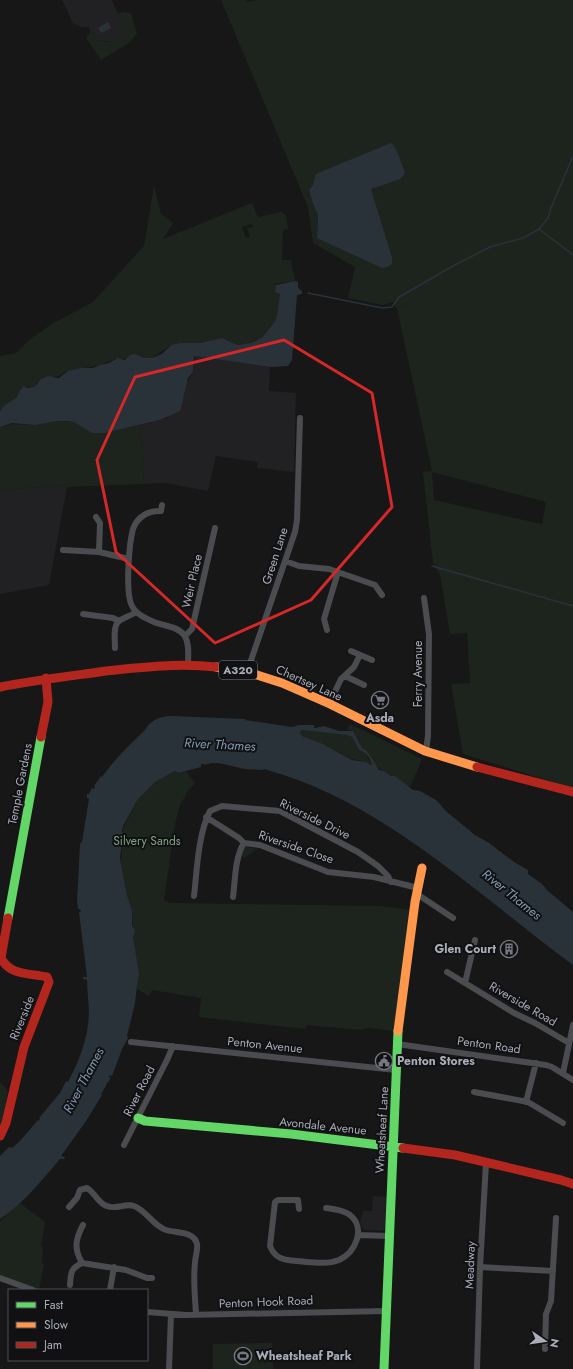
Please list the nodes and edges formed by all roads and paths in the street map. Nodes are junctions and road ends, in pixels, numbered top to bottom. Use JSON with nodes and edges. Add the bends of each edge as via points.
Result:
{"nodes":[{"id":1,"x":300,"y":418,"type":"dead end"},
{"id":2,"x":162,"y":505,"type":"dead end"},
{"id":3,"x":96,"y":516,"type":"dead end"},
{"id":4,"x":215,"y":528,"type":"dead end"},
{"id":5,"x":66,"y":548,"type":"dead end"},
{"id":6,"x":99,"y":552,"type":"junction"},
{"id":7,"x":129,"y":559,"type":"junction"},
{"id":8,"x":285,"y":561,"type":"junction"},
{"id":9,"x":338,"y":572,"type":"junction"},
{"id":10,"x":382,"y":595,"type":"dead end"},
{"id":11,"x":424,"y":598,"type":"dead end"},
{"id":12,"x":136,"y":612,"type":"junction"},
{"id":13,"x":83,"y":614,"type":"dead end"},
{"id":14,"x":119,"y":621,"type":"junction"},
{"id":15,"x":327,"y":630,"type":"dead end"},
{"id":16,"x":185,"y":636,"type":"junction"},
{"id":17,"x":115,"y":648,"type":"dead end"},
{"id":18,"x":351,"y":651,"type":"dead end"},
{"id":19,"x":360,"y":655,"type":"junction"},
{"id":20,"x":372,"y":660,"type":"dead end"},
{"id":21,"x":188,"y":665,"type":"junction"},
{"id":22,"x":247,"y":672,"type":"junction"},
{"id":23,"x":345,"y":676,"type":"junction"},
{"id":24,"x":46,"y":678,"type":"junction"},
{"id":25,"x":364,"y":685,"type":"dead end"},
{"id":26,"x":0,"y":687,"type":"edge"},
{"id":27,"x":329,"y":704,"type":"junction"},
{"id":28,"x":426,"y":751,"type":"junction"},
{"id":29,"x":573,"y":792,"type":"edge"},
{"id":30,"x":206,"y":817,"type":"junction"},
{"id":31,"x":244,"y":843,"type":"junction"},
{"id":32,"x":422,"y":868,"type":"dead end"},
{"id":33,"x":391,"y":882,"type":"junction"},
{"id":34,"x":417,"y":891,"type":"junction"},
{"id":35,"x":194,"y":896,"type":"dead end"},
{"id":36,"x":233,"y":897,"type":"dead end"},
{"id":37,"x":453,"y":918,"type":"dead end"},
{"id":38,"x":475,"y":940,"type":"dead end"},
{"id":39,"x":447,"y":972,"type":"dead end"},
{"id":40,"x":48,"y":979,"type":"joint"},
{"id":41,"x":465,"y":983,"type":"junction"},
{"id":42,"x":573,"y":1025,"type":"edge"},
{"id":43,"x":131,"y":1042,"type":"dead end"},
{"id":44,"x":569,"y":1043,"type":"junction"},
{"id":45,"x":397,"y":1044,"type":"junction"},
{"id":46,"x":173,"y":1046,"type":"junction"},
{"id":47,"x":536,"y":1063,"type":"junction"},
{"id":48,"x":396,"y":1070,"type":"junction"},
{"id":49,"x":563,"y":1073,"type":"junction"},
{"id":50,"x":573,"y":1080,"type":"edge"},
{"id":51,"x":478,"y":1095,"type":"dead end"},
{"id":52,"x":526,"y":1102,"type":"junction"},
{"id":53,"x":138,"y":1118,"type":"junction"},
{"id":54,"x":558,"y":1123,"type":"dead end"},
{"id":55,"x":0,"y":1136,"type":"edge"},
{"id":56,"x":124,"y":1145,"type":"dead end"},
{"id":57,"x":393,"y":1146,"type":"junction"},
{"id":58,"x":486,"y":1163,"type":"junction"},
{"id":59,"x":573,"y":1184,"type":"edge"},
{"id":60,"x":69,"y":1207,"type":"dead end"},
{"id":61,"x":326,"y":1208,"type":"dead end"},
{"id":62,"x":299,"y":1209,"type":"dead end"},
{"id":63,"x":556,"y":1218,"type":"dead end"},
{"id":64,"x":83,"y":1225,"type":"dead end"},
{"id":65,"x":358,"y":1235,"type":"junction"},
{"id":66,"x":390,"y":1236,"type":"junction"},
{"id":67,"x":82,"y":1264,"type":"junction"},
{"id":68,"x":114,"y":1267,"type":"junction"},
{"id":69,"x":480,"y":1267,"type":"junction"},
{"id":70,"x":553,"y":1271,"type":"junction"},
{"id":71,"x":0,"y":1278,"type":"edge"},
{"id":72,"x":152,"y":1278,"type":"dead end"},
{"id":73,"x":70,"y":1285,"type":"dead end"},
{"id":74,"x":30,"y":1289,"type":"edge"},
{"id":75,"x":110,"y":1289,"type":"edge"},
{"id":76,"x":386,"y":1311,"type":"junction"},
{"id":77,"x":148,"y":1312,"type":"edge"},
{"id":78,"x":171,"y":1314,"type":"junction"},
{"id":79,"x":196,"y":1314,"type":"junction"},
{"id":80,"x":545,"y":1349,"type":"dead end"},
{"id":81,"x":169,"y":1369,"type":"edge"},
{"id":82,"x":384,"y":1369,"type":"edge"},
{"id":83,"x":477,"y":1369,"type":"edge"}],
"edges":[{"from":1,"to":8,"type":"street","name":"Green Lane","via":[[296,532]]},
{"from":2,"to":7,"type":"street","via":[[161,511],[150,512],[135,523]]},
{"from":3,"to":6,"type":"street","via":[[100,523]]},
{"from":4,"to":16,"type":"street","name":"Weir Place","via":[[192,629]]},
{"from":5,"to":6,"type":"street"},
{"from":6,"to":7,"type":"street"},
{"from":7,"to":12,"type":"street","via":[[129,599]]},
{"from":8,"to":9,"type":"street","via":[[299,566]]},
{"from":8,"to":22,"type":"street","name":"Green Lane"},
{"from":9,"to":10,"type":"street","via":[[376,585]]},
{"from":9,"to":15,"type":"street","via":[[324,619]]},
{"from":11,"to":28,"type":"street","name":"Ferry Avenue","via":[[429,634]]},
{"from":12,"to":14,"type":"street"},
{"from":12,"to":16,"type":"street","via":[[156,623],[179,630]]},
{"from":13,"to":14,"type":"street"},
{"from":14,"to":17,"type":"street","via":[[116,627]]},
{"from":16,"to":21,"type":"street"},
{"from":18,"to":19,"type":"street"},
{"from":19,"to":20,"type":"street"},
{"from":19,"to":23,"type":"street","via":[[354,667]]},
{"from":21,"to":22,"type":"street","name":"Chertsey Lane","number":"A320"},
{"from":21,"to":24,"type":"street","name":"Chertsey Lane","number":"A320"},
{"from":22,"to":27,"type":"street","name":"Chertsey Lane","number":"A320","via":[[287,684]]},
{"from":23,"to":25,"type":"street"},
{"from":23,"to":27,"type":"street"},
{"from":24,"to":26,"type":"street","name":"Chertsey Lane","number":"A320"},
{"from":24,"to":40,"type":"street","name":"Temple Gardens","via":[[48,702],[1,958],[7,968]]},
{"from":27,"to":28,"type":"street","name":"Chertsey Lane","number":"A320"},
{"from":28,"to":29,"type":"street","name":"Chertsey Lane","number":"A320"},
{"from":30,"to":31,"type":"street"},
{"from":30,"to":33,"type":"street","name":"Riverside Drive","via":[[210,811],[222,806],[280,811],[358,852],[378,866]]},
{"from":30,"to":35,"type":"street"},
{"from":31,"to":33,"type":"street","name":"Riverside Close","via":[[260,845],[328,872],[374,877]]},
{"from":31,"to":36,"type":"street","name":"Riverside Close","via":[[238,856]]},
{"from":32,"to":34,"type":"street"},
{"from":33,"to":34,"type":"street","name":"Riverside Close"},
{"from":34,"to":37,"type":"street"},
{"from":34,"to":45,"type":"street","name":"Wheatsheaf Lane"},
{"from":38,"to":41,"type":"street"},
{"from":39,"to":41,"type":"street","name":"Riverside Road"},
{"from":40,"to":55,"type":"street","name":"Riverside","via":[[47,990],[24,1047],[6,1123]]},
{"from":41,"to":44,"type":"street","name":"Riverside Road"},
{"from":42,"to":44,"type":"street","name":"Riverside Road"},
{"from":43,"to":46,"type":"street","name":"Penton Avenue"},
{"from":44,"to":49,"type":"street","name":"Riverside Road"},
{"from":45,"to":47,"type":"street","name":"Penton Road"},
{"from":45,"to":48,"type":"street","name":"Wheatsheaf Lane"},
{"from":46,"to":48,"type":"street","name":"Penton Avenue"},
{"from":46,"to":53,"type":"street","name":"River Road"},
{"from":47,"to":49,"type":"street","name":"Penton Road"},
{"from":47,"to":52,"type":"street"},
{"from":48,"to":57,"type":"street","name":"Wheatsheaf Lane"},
{"from":49,"to":50,"type":"street","name":"Penton Road"},
{"from":51,"to":52,"type":"street"},
{"from":52,"to":54,"type":"street"},
{"from":53,"to":56,"type":"street","name":"River Road"},
{"from":53,"to":57,"type":"street","name":"Avondale Avenue"},
{"from":57,"to":58,"type":"street","name":"Avondale Avenue","via":[[455,1155]]},
{"from":57,"to":66,"type":"street","name":"Wheatsheaf Lane"},
{"from":58,"to":59,"type":"street","name":"Avondale Avenue"},
{"from":58,"to":69,"type":"street","name":"Meadway"},
{"from":60,"to":79,"type":"street","via":[[80,1190],[87,1188],[107,1206],[134,1206],[145,1212],[161,1228],[190,1235],[197,1244],[194,1281]]},
{"from":61,"to":65,"type":"street","via":[[349,1214],[357,1224]]},
{"from":62,"to":65,"type":"street","via":[[298,1200],[274,1202],[270,1246],[272,1253],[280,1259],[334,1261],[351,1250]]},
{"from":63,"to":70,"type":"street"},
{"from":64,"to":67,"type":"street","via":[[76,1242],[77,1255]]},
{"from":65,"to":66,"type":"street"},
{"from":66,"to":76,"type":"street","name":"Wheatsheaf Lane"},
{"from":67,"to":68,"type":"street"},
{"from":67,"to":73,"type":"street","via":[[72,1271]]},
{"from":68,"to":72,"type":"street"},
{"from":68,"to":75,"type":"street"},
{"from":69,"to":70,"type":"street"},
{"from":69,"to":83,"type":"street","name":"Meadway"},
{"from":70,"to":80,"type":"street","via":[[550,1305],[546,1314]]},
{"from":71,"to":74,"type":"street"},
{"from":76,"to":79,"type":"street","name":"Penton Hook Road"},
{"from":76,"to":82,"type":"street","name":"Wheatsheaf Lane"},
{"from":77,"to":78,"type":"street","name":"Penton Hook Road"},
{"from":78,"to":79,"type":"street","name":"Penton Hook Road"},
{"from":78,"to":81,"type":"street"}]}
